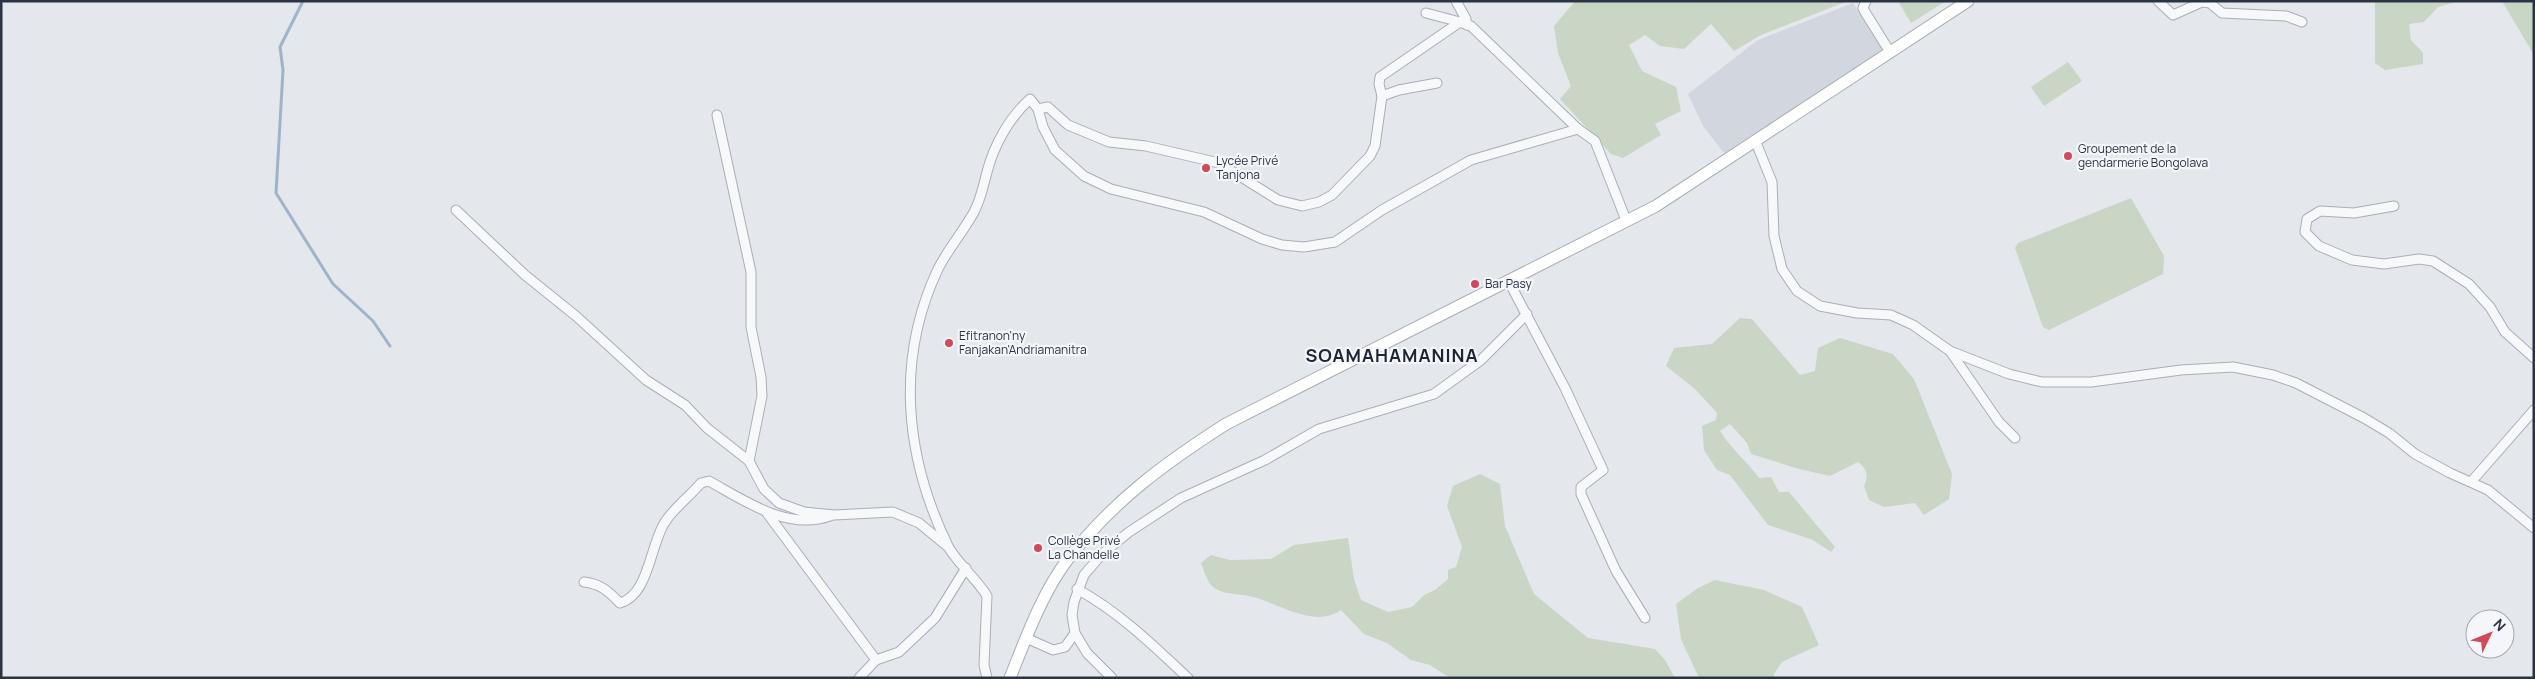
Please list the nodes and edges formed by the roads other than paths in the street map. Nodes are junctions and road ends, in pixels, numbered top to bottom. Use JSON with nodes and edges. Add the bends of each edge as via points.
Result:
{"nodes":[{"id":1,"x":1456,"y":1,"type":"edge"},
{"id":2,"x":1866,"y":1,"type":"edge"},
{"id":3,"x":1968,"y":1,"type":"edge"},
{"id":4,"x":2158,"y":1,"type":"edge"},
{"id":5,"x":1426,"y":13,"type":"dead end"},
{"id":6,"x":2302,"y":22,"type":"dead end"},
{"id":7,"x":1463,"y":23,"type":"junction"},
{"id":8,"x":1890,"y":52,"type":"junction"},
{"id":9,"x":1437,"y":83,"type":"dead end"},
{"id":10,"x":1382,"y":96,"type":"junction"},
{"id":11,"x":1038,"y":109,"type":"junction"},
{"id":12,"x":717,"y":115,"type":"dead end"},
{"id":13,"x":1578,"y":129,"type":"junction"},
{"id":14,"x":1755,"y":140,"type":"junction"},
{"id":15,"x":2394,"y":206,"type":"dead end"},
{"id":16,"x":456,"y":210,"type":"dead end"},
{"id":17,"x":1626,"y":220,"type":"junction"},
{"id":18,"x":1508,"y":280,"type":"junction"},
{"id":19,"x":1526,"y":314,"type":"junction"},
{"id":20,"x":1950,"y":351,"type":"junction"},
{"id":21,"x":2534,"y":358,"type":"edge"},
{"id":22,"x":2534,"y":410,"type":"edge"},
{"id":23,"x":2015,"y":438,"type":"dead end"},
{"id":24,"x":749,"y":461,"type":"junction"},
{"id":25,"x":2471,"y":482,"type":"junction"},
{"id":26,"x":767,"y":513,"type":"junction"},
{"id":27,"x":834,"y":515,"type":"junction"},
{"id":28,"x":2534,"y":528,"type":"edge"},
{"id":29,"x":948,"y":548,"type":"junction"},
{"id":30,"x":966,"y":568,"type":"junction"},
{"id":31,"x":584,"y":582,"type":"dead end"},
{"id":32,"x":1077,"y":589,"type":"junction"},
{"id":33,"x":1645,"y":618,"type":"dead end"},
{"id":34,"x":1075,"y":633,"type":"junction"},
{"id":35,"x":1026,"y":638,"type":"junction"},
{"id":36,"x":876,"y":660,"type":"junction"},
{"id":37,"x":859,"y":678,"type":"edge"},
{"id":38,"x":987,"y":678,"type":"edge"},
{"id":39,"x":1010,"y":678,"type":"edge"},
{"id":40,"x":1112,"y":678,"type":"edge"},
{"id":41,"x":1188,"y":678,"type":"edge"}],
"edges":[{"from":1,"to":7,"type":"street"},
{"from":2,"to":8,"type":"street","via":[[1863,8]]},
{"from":3,"to":8,"type":"main road"},
{"from":4,"to":6,"type":"street","via":[[2173,15],[2202,2],[2210,3],[2222,13],[2286,16]]},
{"from":5,"to":7,"type":"street"},
{"from":7,"to":10,"type":"street","via":[[1380,77]]},
{"from":7,"to":13,"type":"street","via":[[1487,41]]},
{"from":8,"to":14,"type":"main road"},
{"from":9,"to":10,"type":"street"},
{"from":10,"to":11,"type":"street","via":[[1375,146],[1370,156],[1332,196],[1302,206],[1278,200],[1219,163],[1146,146],[1109,142],[1068,125],[1048,108]]},
{"from":11,"to":13,"type":"street","via":[[1055,150],[1084,176],[1111,189],[1204,212],[1262,239],[1304,247],[1335,242],[1382,210],[1471,160]]},
{"from":11,"to":29,"type":"street","via":[[1030,99],[998,140],[983,193],[938,268],[917,323],[910,371],[910,423],[924,482]]},
{"from":12,"to":24,"type":"street","via":[[751,272],[752,327],[761,377],[762,396]]},
{"from":13,"to":17,"type":"street","via":[[1595,141]]},
{"from":14,"to":17,"type":"main road","via":[[1656,206]]},
{"from":14,"to":20,"type":"street","via":[[1772,182],[1774,236],[1782,269],[1796,292],[1820,306],[1891,315],[1913,325]]},
{"from":15,"to":21,"type":"street","via":[[2354,213],[2320,211],[2307,219],[2305,232],[2319,246],[2352,260],[2384,264],[2419,259],[2433,261],[2469,284],[2490,307],[2505,332]]},
{"from":16,"to":24,"type":"street","via":[[646,380],[685,405],[707,428]]},
{"from":17,"to":18,"type":"main road"},
{"from":18,"to":19,"type":"street"},
{"from":18,"to":35,"type":"main road","via":[[1226,424],[1169,460],[1133,489],[1068,560]]},
{"from":19,"to":32,"type":"street","via":[[1481,360],[1434,394],[1319,430],[1265,460],[1181,498],[1102,554]]},
{"from":19,"to":33,"type":"street","via":[[1603,470],[1581,487],[1581,494],[1616,571]]},
{"from":20,"to":23,"type":"street","via":[[1999,422]]},
{"from":20,"to":25,"type":"street","via":[[2009,374],[2042,382],[2091,382],[2233,367],[2273,375],[2364,418],[2415,454]]},
{"from":22,"to":25,"type":"street"},
{"from":24,"to":27,"type":"street","via":[[764,489],[779,503],[804,512]]},
{"from":25,"to":28,"type":"street","via":[[2488,490]]},
{"from":26,"to":27,"type":"street","via":[[816,521]]},
{"from":26,"to":31,"type":"street","via":[[710,481],[701,483],[664,523],[639,587],[630,600],[620,603],[606,588]]},
{"from":26,"to":36,"type":"street"},
{"from":27,"to":29,"type":"street","via":[[893,512],[919,523]]},
{"from":29,"to":30,"type":"street"},
{"from":30,"to":36,"type":"street","via":[[935,618],[899,652]]},
{"from":30,"to":38,"type":"street","via":[[988,596],[984,665]]},
{"from":32,"to":34,"type":"street","via":[[1072,615]]},
{"from":32,"to":41,"type":"street","via":[[1105,604]]},
{"from":34,"to":35,"type":"street","via":[[1065,647],[1053,650]]},
{"from":34,"to":40,"type":"street","via":[[1087,653]]},
{"from":35,"to":39,"type":"main road"},
{"from":36,"to":37,"type":"street"}]}
